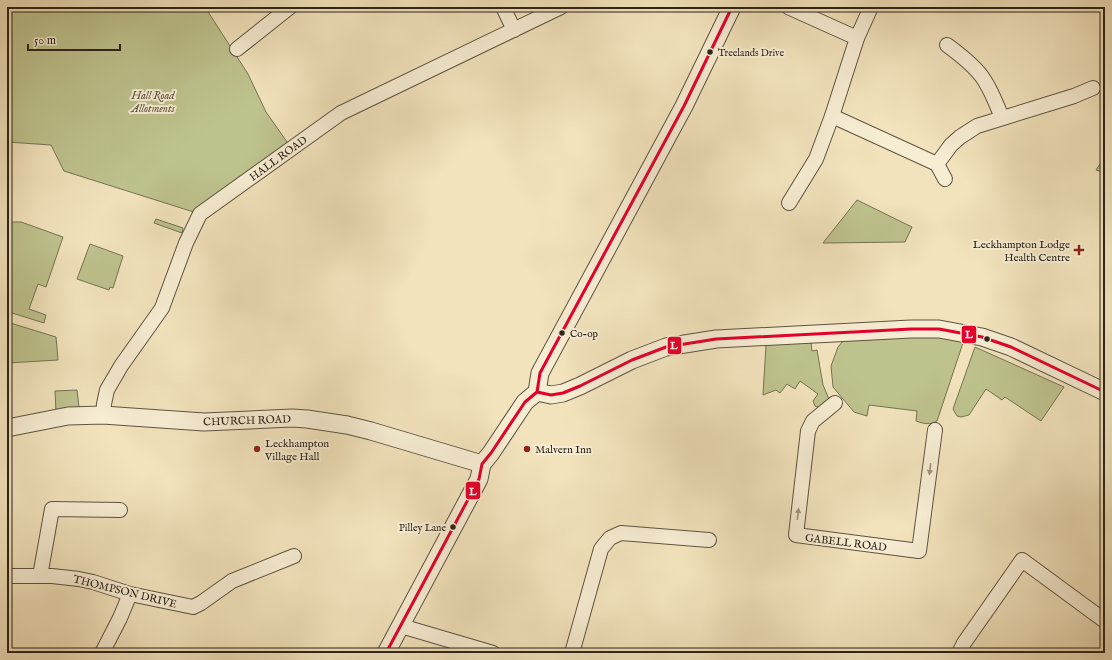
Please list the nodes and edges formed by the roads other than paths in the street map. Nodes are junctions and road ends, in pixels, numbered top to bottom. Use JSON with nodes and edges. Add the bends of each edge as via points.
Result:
{"nodes":[{"id":1,"x":503,"y":7,"type":"edge"},
{"id":2,"x":561,"y":7,"type":"edge"},
{"id":3,"x":732,"y":7,"type":"edge"},
{"id":4,"x":788,"y":7,"type":"edge"},
{"id":5,"x":871,"y":7,"type":"edge"},
{"id":6,"x":285,"y":9,"type":"edge"},
{"id":7,"x":514,"y":30,"type":"junction"},
{"id":8,"x":857,"y":38,"type":"junction"},
{"id":9,"x":947,"y":45,"type":"dead end"},
{"id":10,"x":237,"y":49,"type":"dead end"},
{"id":11,"x":1092,"y":88,"type":"dead end"},
{"id":12,"x":832,"y":116,"type":"junction"},
{"id":13,"x":1002,"y":118,"type":"junction"},
{"id":14,"x":937,"y":164,"type":"junction"},
{"id":15,"x":945,"y":179,"type":"dead end"},
{"id":16,"x":789,"y":203,"type":"dead end"},
{"id":17,"x":537,"y":392,"type":"junction"},
{"id":18,"x":1105,"y":392,"type":"edge"},
{"id":19,"x":836,"y":403,"type":"dead end"},
{"id":20,"x":103,"y":415,"type":"junction"},
{"id":21,"x":7,"y":428,"type":"edge"},
{"id":22,"x":935,"y":430,"type":"dead end"},
{"id":23,"x":482,"y":464,"type":"junction"},
{"id":24,"x":120,"y":510,"type":"dead end"},
{"id":25,"x":709,"y":540,"type":"dead end"},
{"id":26,"x":294,"y":556,"type":"dead end"},
{"id":27,"x":7,"y":576,"type":"edge"},
{"id":28,"x":40,"y":576,"type":"junction"},
{"id":29,"x":130,"y":594,"type":"junction"},
{"id":30,"x":1105,"y":621,"type":"edge"},
{"id":31,"x":401,"y":626,"type":"junction"},
{"id":32,"x":102,"y":653,"type":"edge"},
{"id":33,"x":386,"y":653,"type":"edge"},
{"id":34,"x":493,"y":653,"type":"edge"},
{"id":35,"x":572,"y":653,"type":"edge"},
{"id":36,"x":960,"y":653,"type":"edge"}],
"edges":[{"from":1,"to":7,"type":"street"},
{"from":2,"to":7,"type":"street","name":"HALL ROAD"},
{"from":3,"to":17,"type":"street","via":[[684,106],[540,373]]},
{"from":4,"to":8,"type":"street"},
{"from":5,"to":8,"type":"street"},
{"from":6,"to":10,"type":"street"},
{"from":7,"to":20,"type":"street","name":"HALL ROAD","via":[[341,113],[200,214],[186,243],[162,308],[107,390]]},
{"from":8,"to":12,"type":"street"},
{"from":9,"to":13,"type":"street","via":[[983,77]]},
{"from":11,"to":13,"type":"street"},
{"from":12,"to":14,"type":"street"},
{"from":12,"to":16,"type":"street","via":[[816,159]]},
{"from":13,"to":14,"type":"street","via":[[977,126],[964,134],[951,145]]},
{"from":14,"to":15,"type":"street"},
{"from":17,"to":18,"type":"street","via":[[551,395],[563,393],[666,347],[716,339],[918,329],[954,331],[1011,347]]},
{"from":17,"to":23,"type":"street","via":[[525,402]]},
{"from":22,"to":19,"type":"street","name":"GABELL ROAD","one_way":true,"via":[[919,551],[796,536],[809,427],[818,416]]},
{"from":20,"to":21,"type":"street","name":"CHURCH ROAD","via":[[68,416]]},
{"from":20,"to":23,"type":"street","name":"CHURCH ROAD","via":[[204,422],[292,418],[322,421],[371,431]]},
{"from":23,"to":31,"type":"street","via":[[479,479]]},
{"from":24,"to":28,"type":"street","via":[[52,508]]},
{"from":25,"to":35,"type":"street","via":[[621,533],[610,538],[601,548]]},
{"from":26,"to":29,"type":"street","name":"THOMPSON DRIVE","via":[[232,580],[193,606]]},
{"from":27,"to":28,"type":"street","name":"THOMPSON DRIVE"},
{"from":28,"to":29,"type":"street","name":"THOMPSON DRIVE","via":[[86,580]]},
{"from":29,"to":32,"type":"street"},
{"from":30,"to":36,"type":"street","via":[[1022,560],[964,643]]},
{"from":31,"to":33,"type":"street"},
{"from":31,"to":34,"type":"street"}]}
